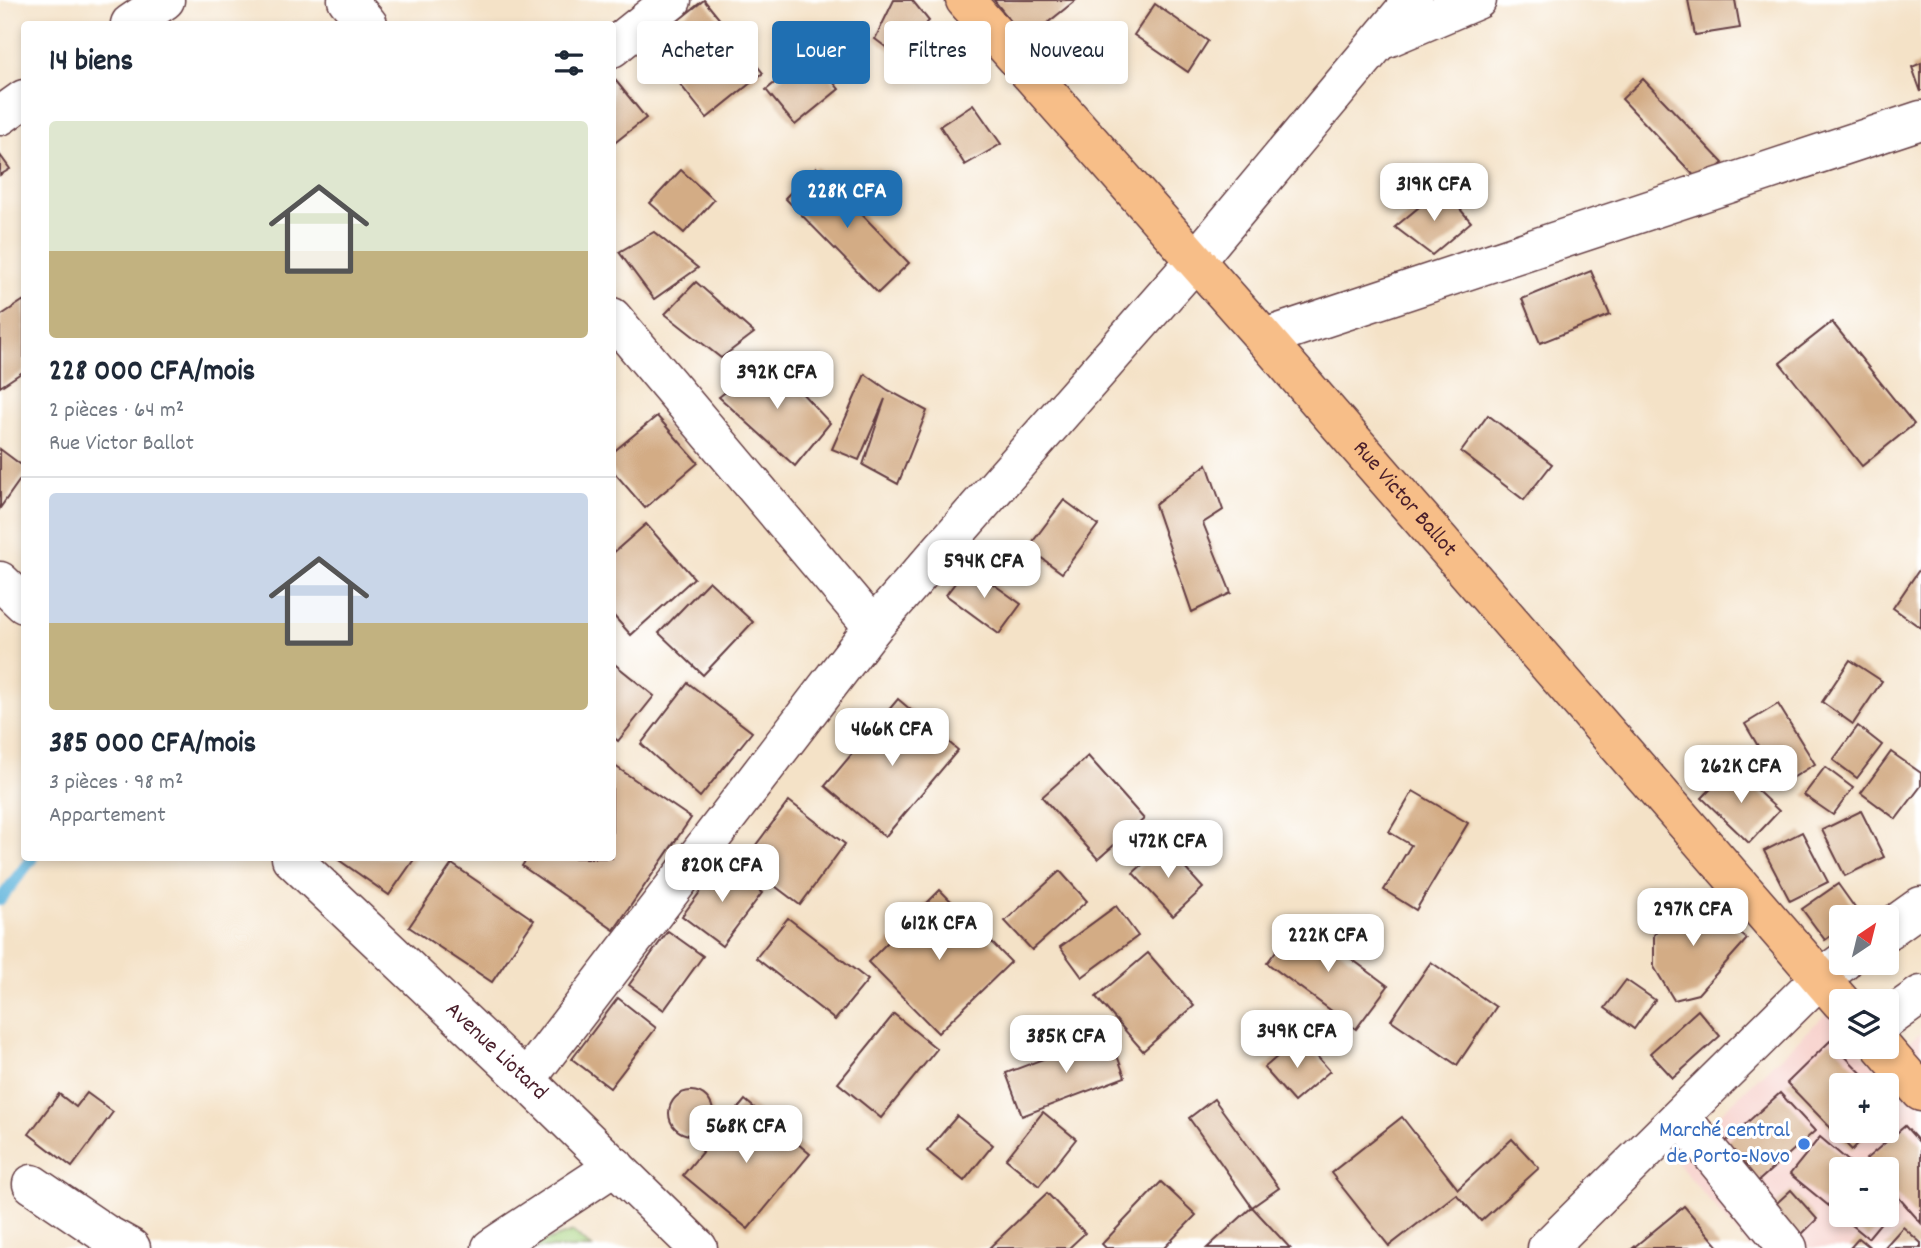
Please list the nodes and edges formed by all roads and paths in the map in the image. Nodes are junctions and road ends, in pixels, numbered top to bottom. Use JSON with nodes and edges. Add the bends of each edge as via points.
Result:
{"nodes":[{"id":1,"x":166,"y":0,"type":"edge"},
{"id":2,"x":347,"y":0,"type":"edge"},
{"id":3,"x":672,"y":0,"type":"edge"},
{"id":4,"x":965,"y":0,"type":"edge"},
{"id":5,"x":1413,"y":0,"type":"edge"},
{"id":6,"x":1477,"y":0,"type":"edge"},
{"id":7,"x":135,"y":21,"type":"edge"},
{"id":8,"x":365,"y":21,"type":"edge"},
{"id":9,"x":1378,"y":41,"type":"junction"},
{"id":10,"x":616,"y":45,"type":"edge"},
{"id":11,"x":21,"y":101,"type":"edge"},
{"id":12,"x":0,"y":116,"type":"edge"},
{"id":13,"x":1921,"y":120,"type":"edge"},
{"id":14,"x":1195,"y":261,"type":"junction"},
{"id":15,"x":616,"y":322,"type":"edge"},
{"id":16,"x":1264,"y":338,"type":"junction"},
{"id":17,"x":0,"y":581,"type":"edge"},
{"id":18,"x":21,"y":601,"type":"edge"},
{"id":19,"x":873,"y":628,"type":"junction"},
{"id":20,"x":293,"y":861,"type":"edge"},
{"id":21,"x":1921,"y":906,"type":"edge"},
{"id":22,"x":1899,"y":922,"type":"edge"},
{"id":23,"x":1834,"y":981,"type":"edge"},
{"id":24,"x":1921,"y":995,"type":"edge"},
{"id":25,"x":1899,"y":1011,"type":"edge"},
{"id":26,"x":1892,"y":1059,"type":"edge"},
{"id":27,"x":526,"y":1080,"type":"junction"},
{"id":28,"x":1921,"y":1092,"type":"edge"},
{"id":29,"x":1681,"y":1117,"type":"junction"},
{"id":30,"x":615,"y":1166,"type":"junction"},
{"id":31,"x":32,"y":1184,"type":"dead end"},
{"id":32,"x":131,"y":1248,"type":"edge"},
{"id":33,"x":491,"y":1248,"type":"edge"},
{"id":34,"x":698,"y":1248,"type":"edge"},
{"id":35,"x":1547,"y":1248,"type":"edge"},
{"id":36,"x":1788,"y":1248,"type":"edge"}],
"edges":[{"from":1,"to":7,"type":"street"},
{"from":2,"to":8,"type":"street"},
{"from":3,"to":10,"type":"street"},
{"from":4,"to":14,"type":"main road","name":"Rue Victor Ballot"},
{"from":5,"to":9,"type":"street"},
{"from":6,"to":9,"type":"street"},
{"from":9,"to":14,"type":"street"},
{"from":11,"to":12,"type":"street"},
{"from":13,"to":16,"type":"street"},
{"from":14,"to":16,"type":"main road","name":"Rue Victor Ballot"},
{"from":14,"to":19,"type":"street"},
{"from":15,"to":19,"type":"street"},
{"from":16,"to":23,"type":"main road","name":"Rue Victor Ballot"},
{"from":17,"to":18,"type":"street"},
{"from":19,"to":27,"type":"street"},
{"from":20,"to":27,"type":"street","name":"Avenue Liotard"},
{"from":21,"to":22,"type":"street"},
{"from":23,"to":29,"type":"street"},
{"from":24,"to":25,"type":"street"},
{"from":26,"to":28,"type":"main road"},
{"from":27,"to":30,"type":"street","name":"Avenue Liotard"},
{"from":29,"to":35,"type":"street"},
{"from":29,"to":36,"type":"street"},
{"from":30,"to":33,"type":"street"},
{"from":30,"to":34,"type":"street","name":"Avenue Liotard"},
{"from":31,"to":32,"type":"street"}]}
